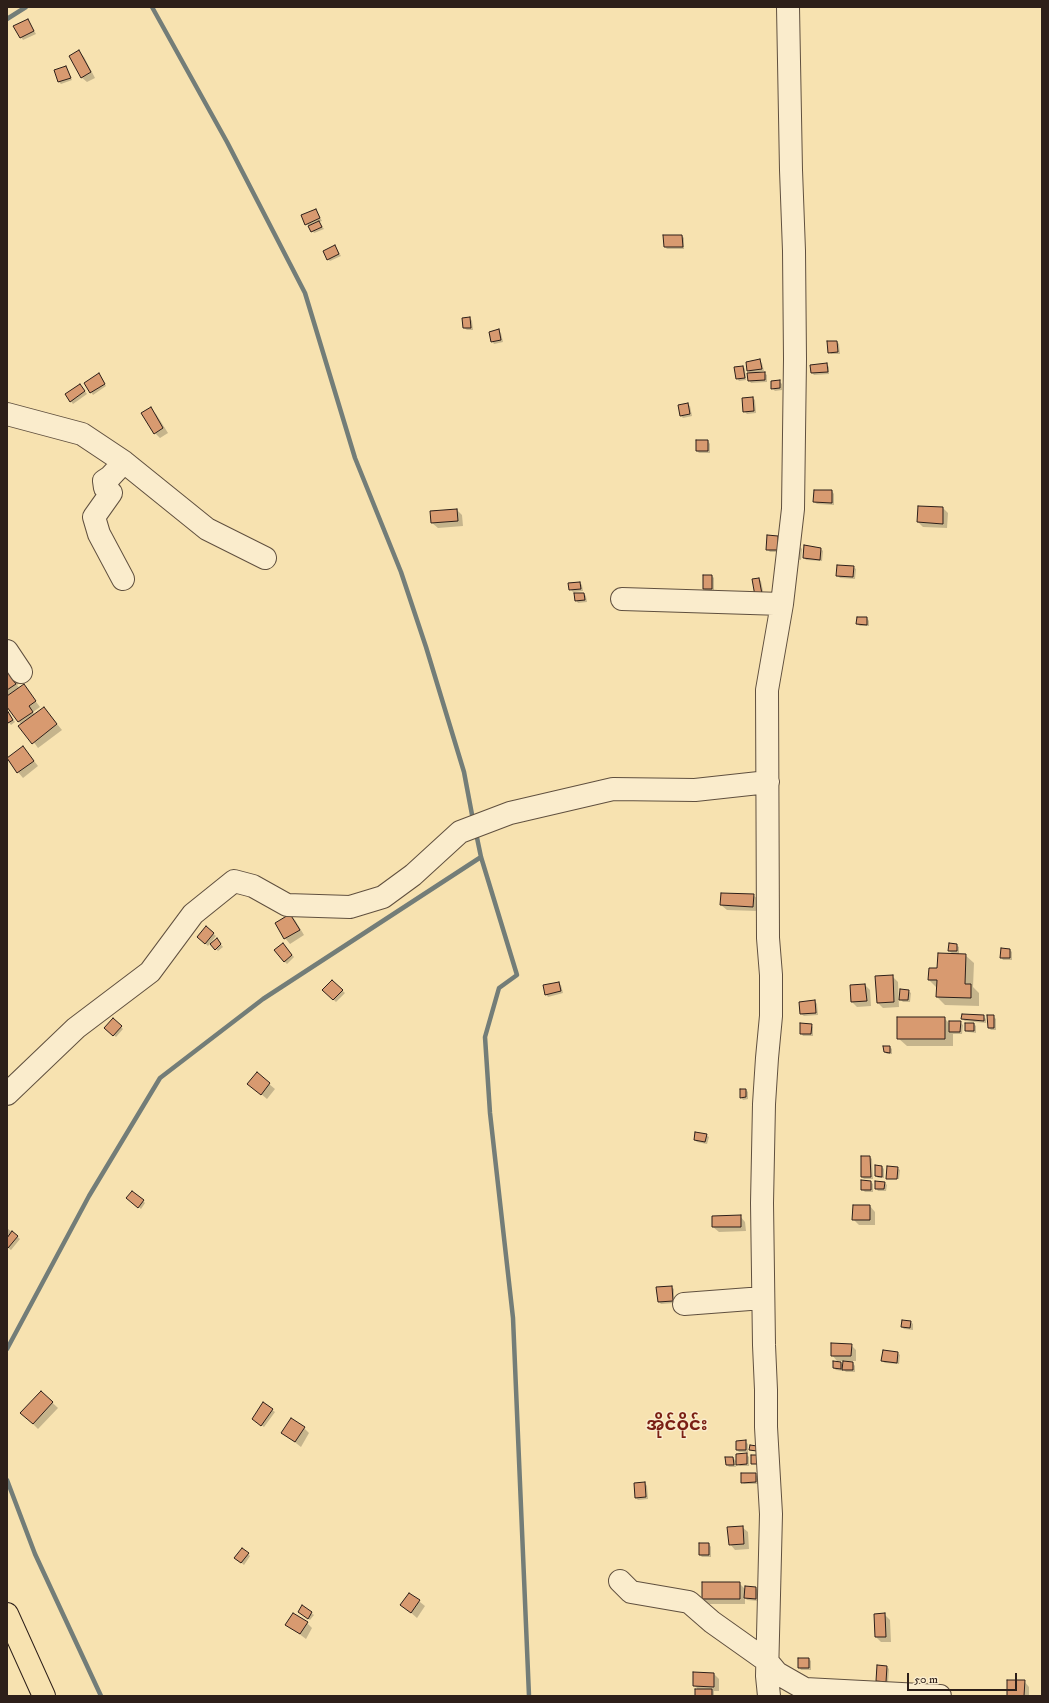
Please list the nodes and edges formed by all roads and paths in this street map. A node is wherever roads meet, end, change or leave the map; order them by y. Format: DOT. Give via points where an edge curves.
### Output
graph roads {
  1 [pos="788,7"];
  2 [pos="7,414"];
  3 [pos="124,462"];
  4 [pos="265,558"];
  5 [pos="123,579"];
  6 [pos="622,599"];
  7 [pos="782,604"];
  8 [pos="7,651"];
  9 [pos="21,672"];
  10 [pos="768,782"];
  11 [pos="7,1094"];
  12 [pos="763,1298"];
  13 [pos="684,1304"];
  14 [pos="620,1580"];
  15 [pos="7,1614"];
  16 [pos="767,1662"];
  17 [pos="44,1696"];
  18 [pos="769,1696"];
  19 [pos="940,1696"];
  1 -- 7 [label="street" via="795,359 793,509"];
  2 -- 3 [label="street" via="82,434"];
  3 -- 4 [label="street" via="207,529"];
  3 -- 5 [label="street" via="104,481 105,488 111,493 94,517 99,534"];
  6 -- 7 [label="street"];
  7 -- 10 [label="street" via="768,690"];
  8 -- 9 [label="street"];
  10 -- 11 [label="street" via="695,790 613,789 510,813 460,832 413,875 384,897 350,907 287,906 253,886 234,881 193,914 150,972 76,1028"];
  10 -- 12 [label="street" via="771,1016 764,1104"];
  12 -- 13 [label="street"];
  12 -- 16 [label="street" via="771,1514"];
  14 -- 16 [label="street" via="631,1592 689,1602"];
  15 -- 17 [label="main road"];
  16 -- 18 [label="street"];
  16 -- 19 [label="street" via="777,1673 805,1689"];
}
